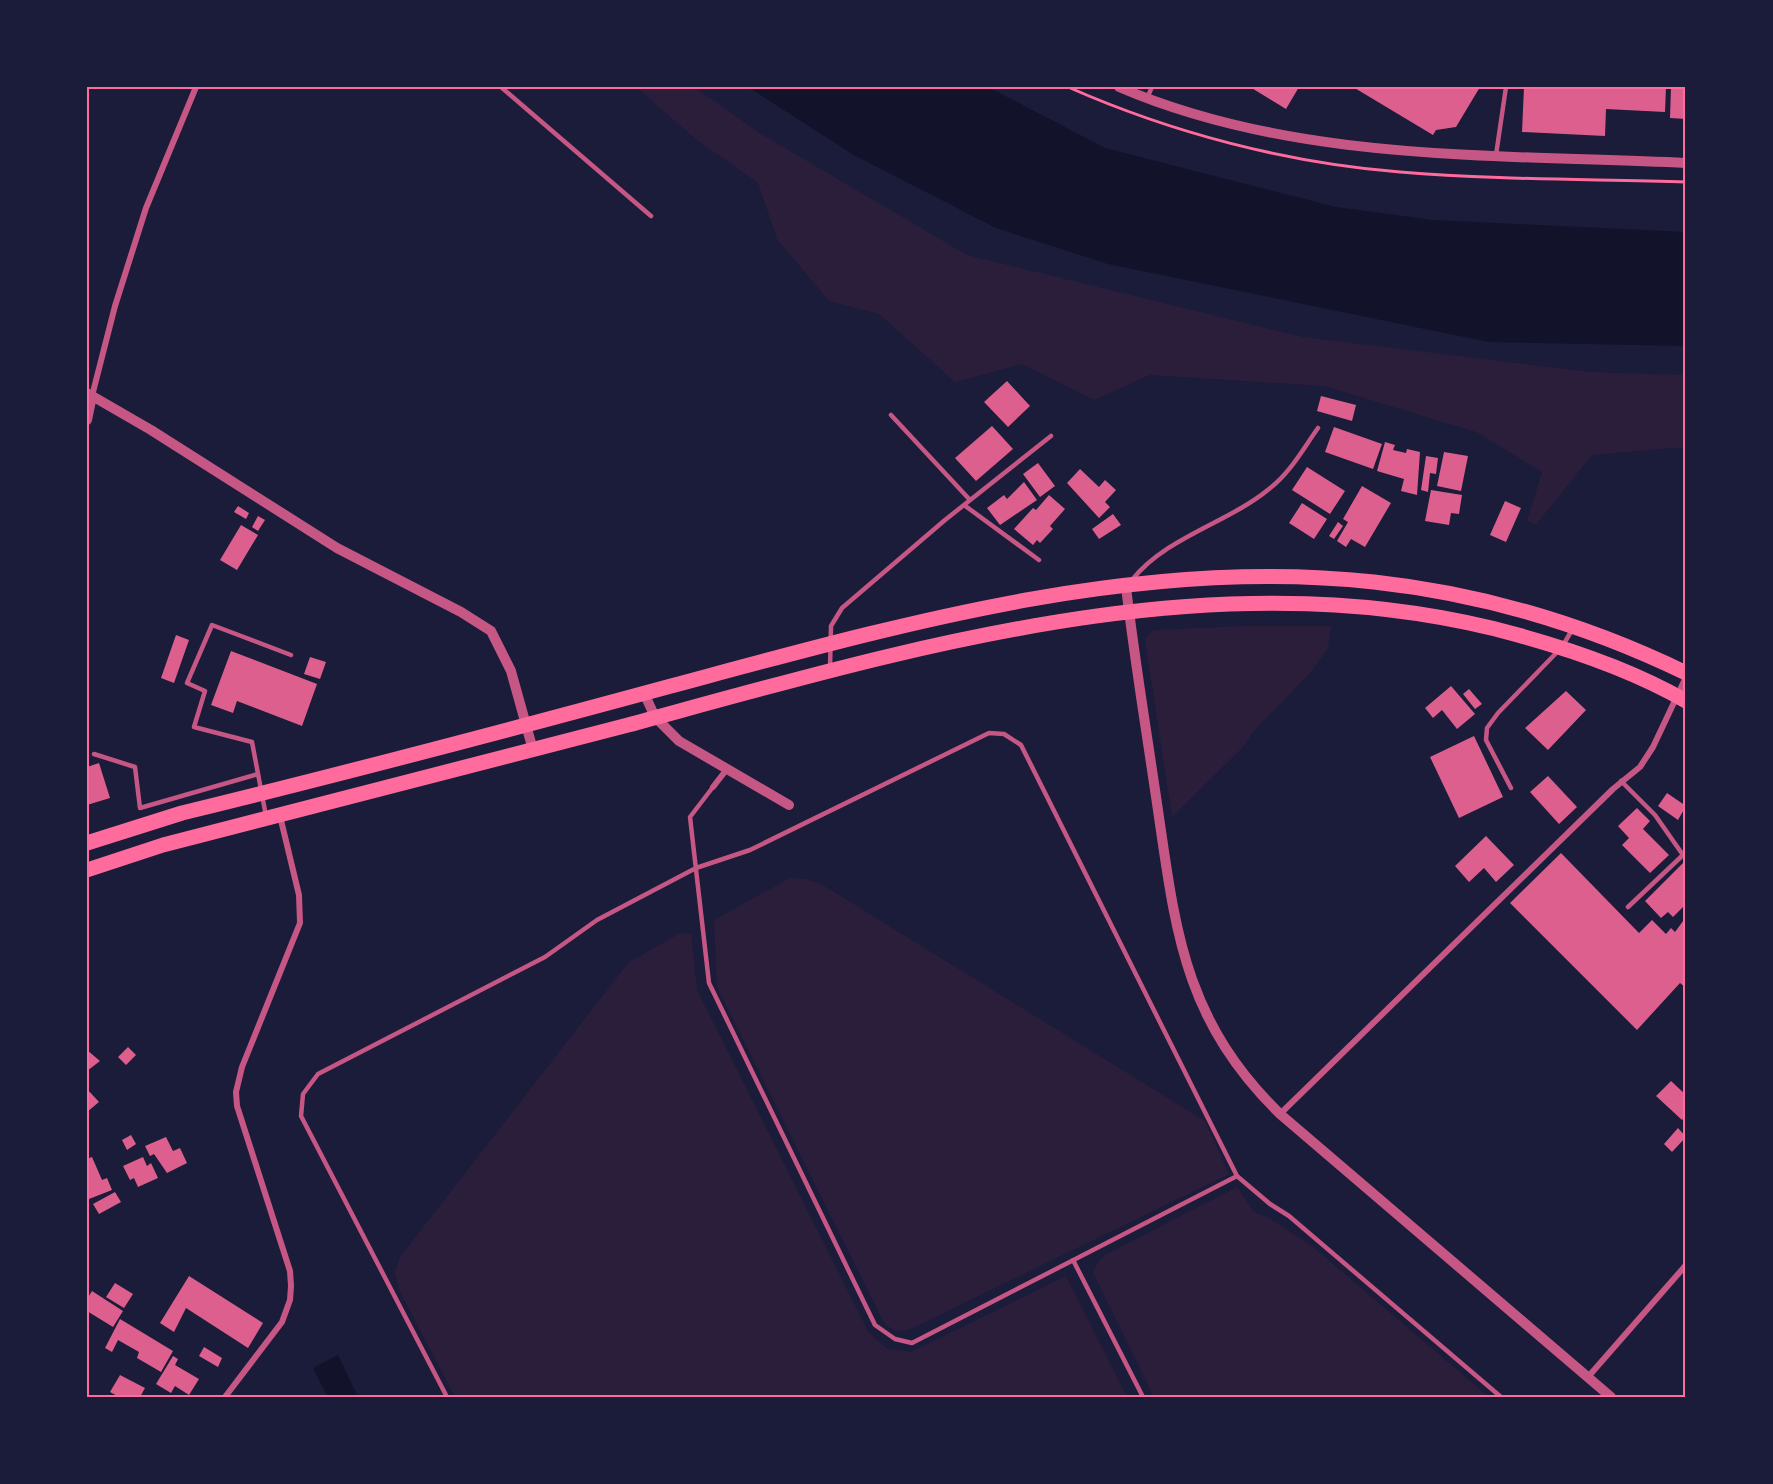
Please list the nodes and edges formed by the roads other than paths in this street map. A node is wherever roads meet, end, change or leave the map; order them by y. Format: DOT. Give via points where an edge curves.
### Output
graph roads {
  1 [pos="196,87"];
  2 [pos="501,87"];
  3 [pos="1119,87"];
  4 [pos="1152,87"];
  5 [pos="1506,87"];
  6 [pos="1147,99"];
  7 [pos="1496,155"];
  8 [pos="1686,163"];
  9 [pos="651,216"];
  10 [pos="90,394"];
  11 [pos="891,415"];
  12 [pos="87,420"];
  13 [pos="1318,428"];
  14 [pos="1051,436"];
  15 [pos="970,500"];
  16 [pos="964,505"];
  17 [pos="1039,560"];
  18 [pos="1126,586"];
  19 [pos="1129,611"];
  20 [pos="1575,626"];
  21 [pos="829,645"];
  22 [pos="1562,647"];
  23 [pos="291,655"];
  24 [pos="831,670"];
  25 [pos="1686,675"];
  26 [pos="644,693"];
  27 [pos="1681,698"];
  28 [pos="655,717"];
  29 [pos="526,725"];
  30 [pos="532,750"];
  31 [pos="94,754"];
  32 [pos="726,769"];
  33 [pos="258,774"];
  34 [pos="1621,781"];
  35 [pos="713,787"];
  36 [pos="1511,788"];
  37 [pos="261,794"];
  38 [pos="789,805"];
  39 [pos="273,817"];
  40 [pos="87,843"];
  41 [pos="1685,854"];
  42 [pos="696,868"];
  43 [pos="87,870"];
  44 [pos="1628,907"];
  45 [pos="1280,1114"];
  46 [pos="1237,1176"];
  47 [pos="1073,1260"];
  48 [pos="1686,1265"];
  49 [pos="1588,1377"];
  50 [pos="225,1397"];
  51 [pos="447,1397"];
  52 [pos="1143,1397"];
  53 [pos="1501,1397"];
  54 [pos="1611,1397"];
  1 -- 10 [label="street" via="146,208"];
  2 -- 9 [label="lane"];
  3 -- 6 [label="street"];
  4 -- 6 [label="lane"];
  5 -- 7 [label="lane"];
  6 -- 7 [label="street" via="1264,131 1324,141 1416,152"];
  7 -- 8 [label="street"];
  10 -- 12 [label="street"];
  10 -- 29 [label="street" via="337,548 491,631 511,671"];
  11 -- 15 [label="lane"];
  13 -- 18 [label="lane" via="1287,473 1268,490 1158,556"];
  14 -- 15 [label="lane"];
  15 -- 16 [label="lane"];
  16 -- 17 [label="lane"];
  16 -- 21 [label="lane" via="842,608 831,626"];
  18 -- 19 [label="street"];
  18 -- 20 [label="main road" via="1251,578 1371,582 1459,595"];
  18 -- 21 [label="main road" via="975,611"];
  19 -- 22 [label="main road" via="1233,604 1332,604 1441,616"];
  19 -- 24 [label="main road" via="993,633"];
  19 -- 45 [label="street" via="1172,905 1185,962 1225,1050"];
  20 -- 22 [label="lane"];
  20 -- 25 [label="main road"];
  21 -- 24 [label="lane"];
  21 -- 26 [label="main road"];
  22 -- 27 [label="main road"];
  22 -- 36 [label="lane" via="1487,728 1486,740"];
  23 -- 33 [label="lane" via="212,625 187,683 205,692 194,727 252,742"];
  24 -- 28 [label="main road"];
  25 -- 27 [label="street"];
  26 -- 28 [label="street"];
  26 -- 29 [label="main road"];
  27 -- 34 [label="street" via="1640,766"];
  28 -- 30 [label="main road"];
  28 -- 32 [label="street" via="679,741"];
  29 -- 30 [label="street"];
  29 -- 37 [label="main road"];
  30 -- 39 [label="main road"];
  31 -- 33 [label="lane" via="135,767 140,808"];
  32 -- 35 [label="street"];
  32 -- 38 [label="street"];
  33 -- 37 [label="lane"];
  34 -- 41 [label="lane" via="1655,815"];
  34 -- 45 [label="street"];
  35 -- 42 [label="lane" via="690,817"];
  37 -- 39 [label="lane"];
  37 -- 40 [label="main road" via="136,826"];
  39 -- 43 [label="main road"];
  39 -- 50 [label="street" via="299,894 300,922 242,1067 236,1092 241,1121 290,1271 290,1300 282,1322"];
  41 -- 44 [label="lane"];
  42 -- 46 [label="lane" via="750,850 989,733 1005,734 1021,745"];
  42 -- 47 [label="lane" via="709,983 875,1325 895,1339 912,1343"];
  42 -- 51 [label="lane" via="597,920 545,957 318,1074 303,1094 301,1116"];
  45 -- 49 [label="street"];
  46 -- 47 [label="lane"];
  46 -- 53 [label="lane"];
  47 -- 52 [label="lane"];
  48 -- 49 [label="street"];
  49 -- 54 [label="street"];
}
